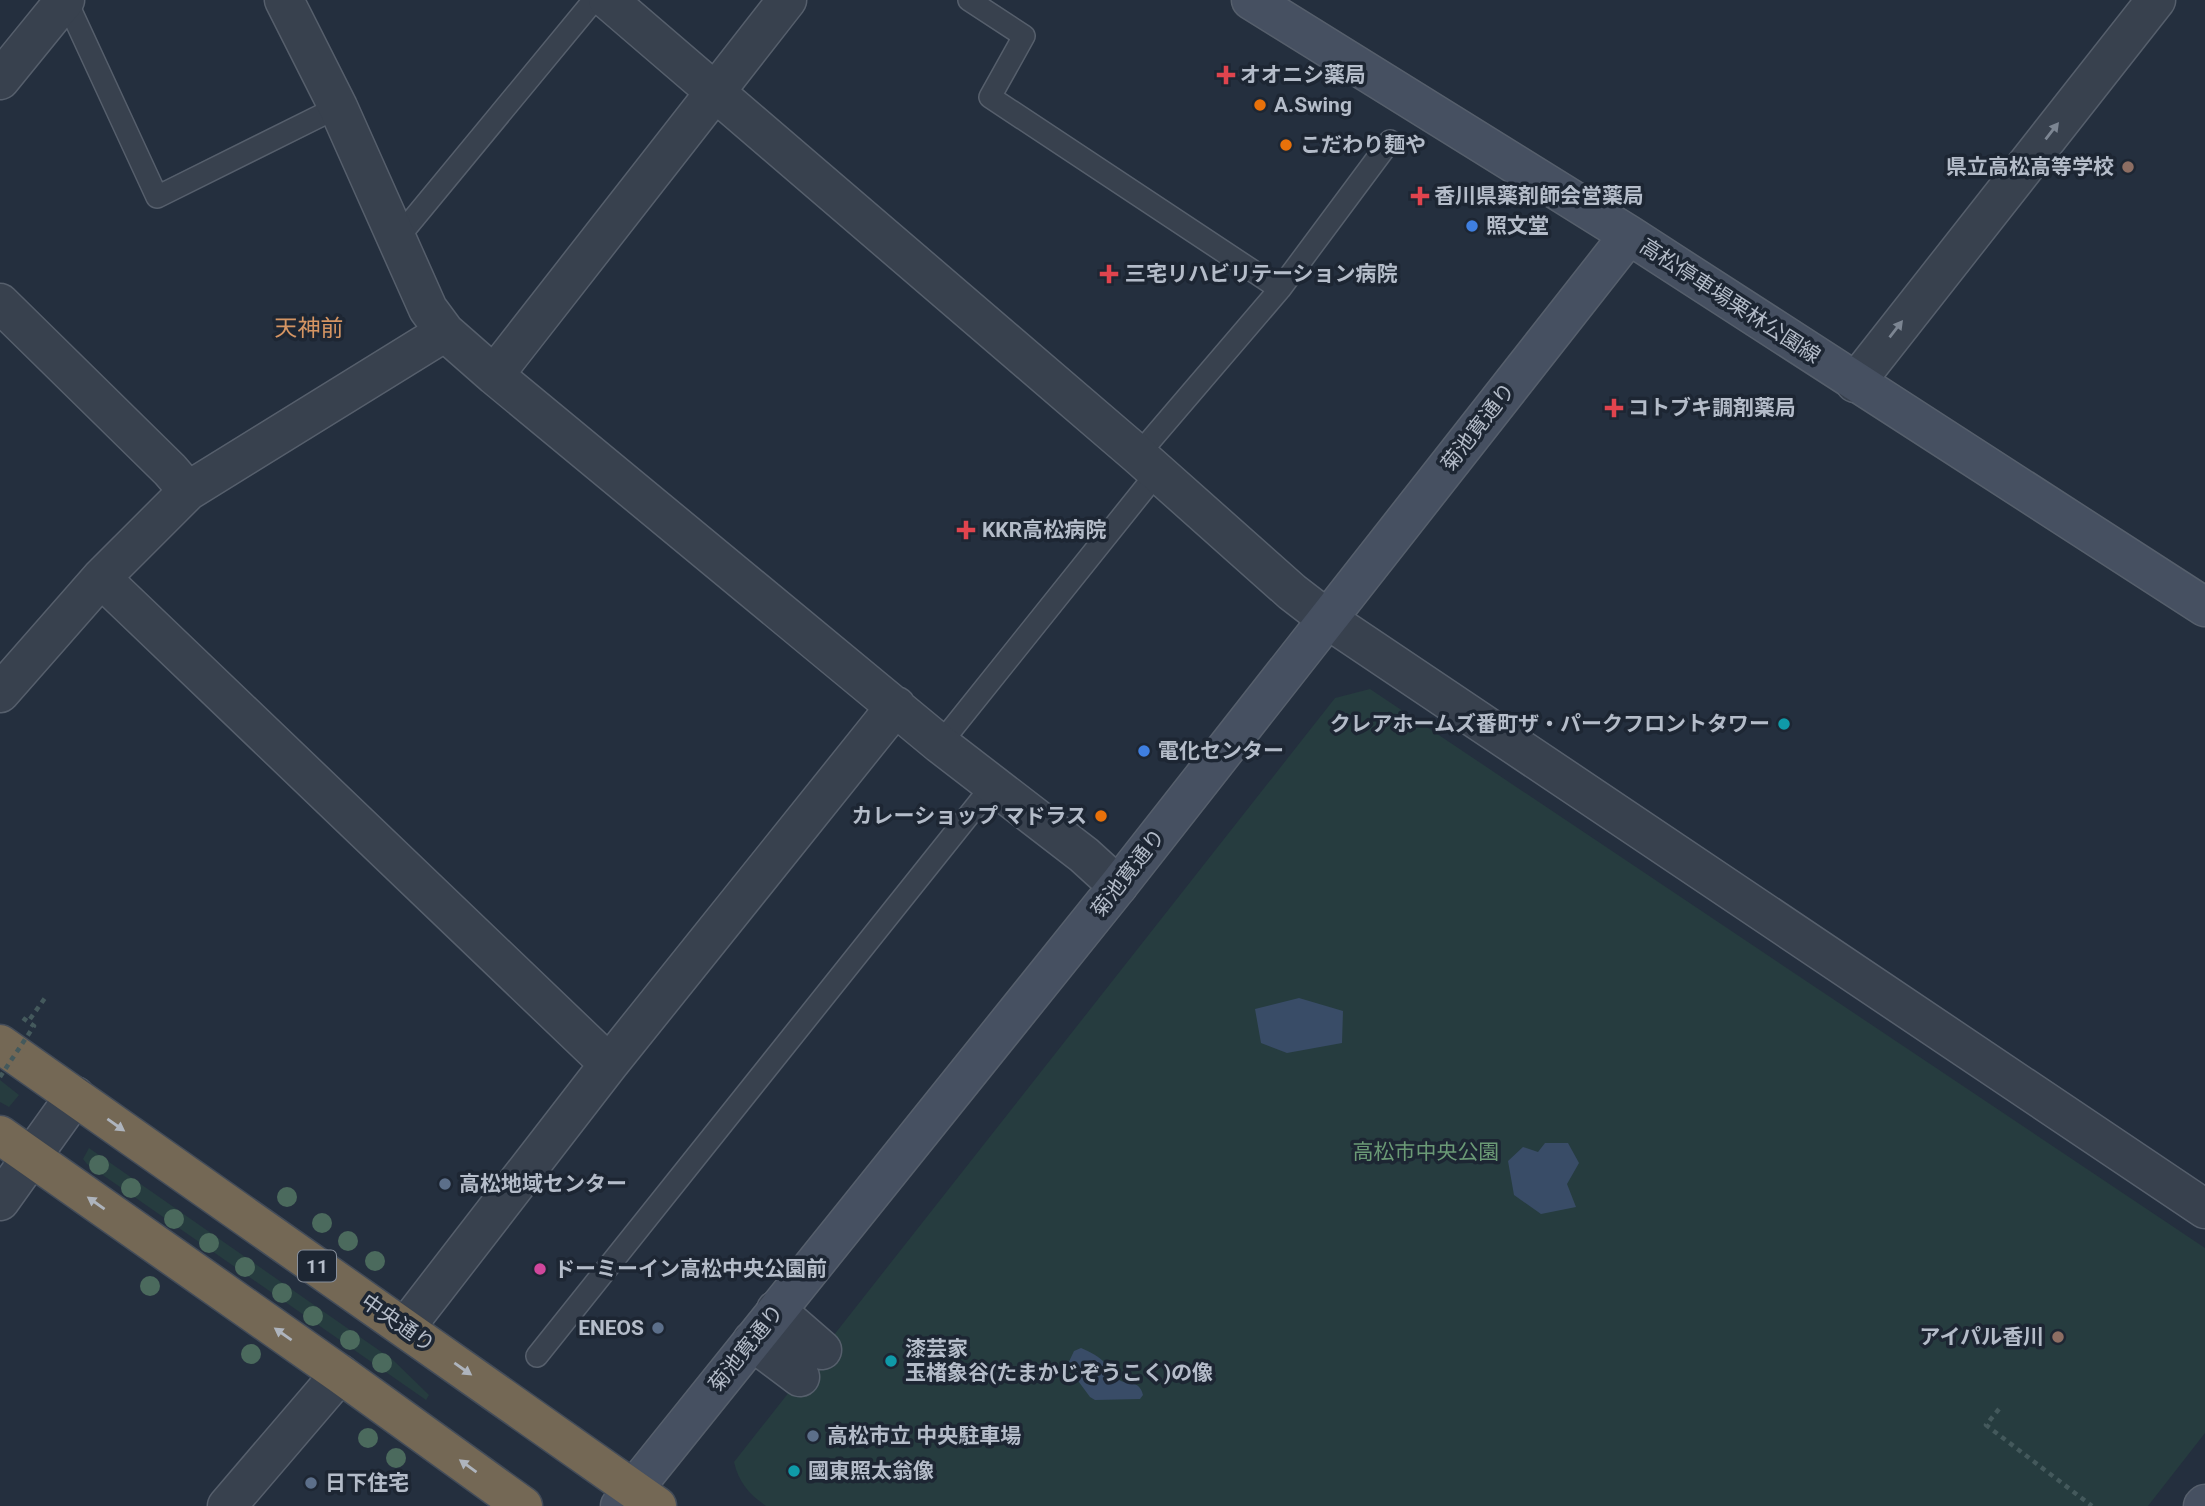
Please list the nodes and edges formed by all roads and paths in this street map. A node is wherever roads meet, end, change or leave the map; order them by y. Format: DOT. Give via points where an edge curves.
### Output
graph roads {
  1 [pos="65,0"];
  2 [pos="284,0"];
  3 [pos="594,0"];
  4 [pos="608,0"];
  5 [pos="787,0"];
  6 [pos="968,0"];
  7 [pos="1251,0"];
  8 [pos="2156,0"];
  9 [pos="0,80"];
  10 [pos="716,91"];
  11 [pos="338,107"];
  12 [pos="1390,141"];
  13 [pos="1629,235"];
  14 [pos="396,240"];
  15 [pos="1280,289"];
  16 [pos="0,303"];
  17 [pos="445,332"];
  18 [pos="494,375"];
  19 [pos="1855,383"];
  20 [pos="1147,464"];
  21 [pos="188,491"];
  22 [pos="101,578"];
  23 [pos="2205,607"];
  24 [pos="1328,619"];
  25 [pos="0,693"];
  26 [pos="895,706"];
  27 [pos="940,744"];
  28 [pos="993,785"];
  29 [pos="1118,886"];
  30 [pos="10,1030"];
  31 [pos="609,1063"];
  32 [pos="0,1077"];
  33 [pos="75,1096"];
  34 [pos="0,1135"];
  35 [pos="31,1157"];
  36 [pos="0,1200"];
  37 [pos="2205,1209"];
  38 [pos="776,1310"];
  39 [pos="405,1328"];
  40 [pos="752,1341"];
  41 [pos="537,1356"];
  42 [pos="340,1374"];
  43 [pos="1999,1409"];
  44 [pos="637,1500"];
  45 [pos="227,1506"];
  46 [pos="523,1506"];
  47 [pos="2092,1506"];
  1 -- 9 [label="street"];
  1 -- 11 [label="lane" via="157,197"];
  2 -- 11 [label="street"];
  3 -- 14 [label="lane"];
  4 -- 10 [label="street"];
  5 -- 10 [label="street"];
  6 -- 15 [label="lane" via="1024,36 990,97"];
  7 -- 13 [label="street, 高松停車場栗林公園線"];
  19 -- 8 [label="street, one-way"];
  10 -- 18 [label="street"];
  10 -- 20 [label="street"];
  11 -- 14 [label="street"];
  12 -- 15 [label="lane"];
  13 -- 19 [label="street, 高松停車場栗林公園線"];
  13 -- 24 [label="street, 菊池寛通り"];
  14 -- 17 [label="street" via="428,309"];
  15 -- 20 [label="lane"];
  16 -- 21 [label="street"];
  17 -- 18 [label="street"];
  17 -- 21 [label="street"];
  18 -- 26 [label="street"];
  19 -- 23 [label="street, 高松停車場栗林公園線"];
  20 -- 24 [label="street"];
  20 -- 27 [label="lane"];
  21 -- 22 [label="street"];
  22 -- 25 [label="street"];
  22 -- 31 [label="street"];
  24 -- 29 [label="street, 菊池寛通り"];
  24 -- 37 [label="street" via="1833,979"];
  26 -- 27 [label="street"];
  26 -- 31 [label="street"];
  27 -- 28 [label="street"];
  28 -- 29 [label="street"];
  28 -- 41 [label="lane"];
  29 -- 38 [label="street, 菊池寛通り"];
  30 -- 32 [label="path, bridge" via="34,1026"];
  30 -- 33 [label="highway, 中央通り / 11"];
  31 -- 39 [label="street"];
  33 -- 35 [label="street"];
  33 -- 39 [label="highway, 中央通り / 11, one-way"];
  34 -- 35 [label="highway"];
  35 -- 36 [label="street"];
  42 -- 35 [label="highway, one-way"];
  38 -- 40 [label="street, 菊池寛通り"];
  38 -- 40 [label="street" via="811,1363"];
  39 -- 44 [label="highway, 中央通り / 11, one-way"];
  40 -- 44 [label="street, 菊池寛通り"];
  42 -- 45 [label="street"];
  46 -- 42 [label="highway, one-way"];
  43 -- 47 [label="path" via="1986,1425"];
}
